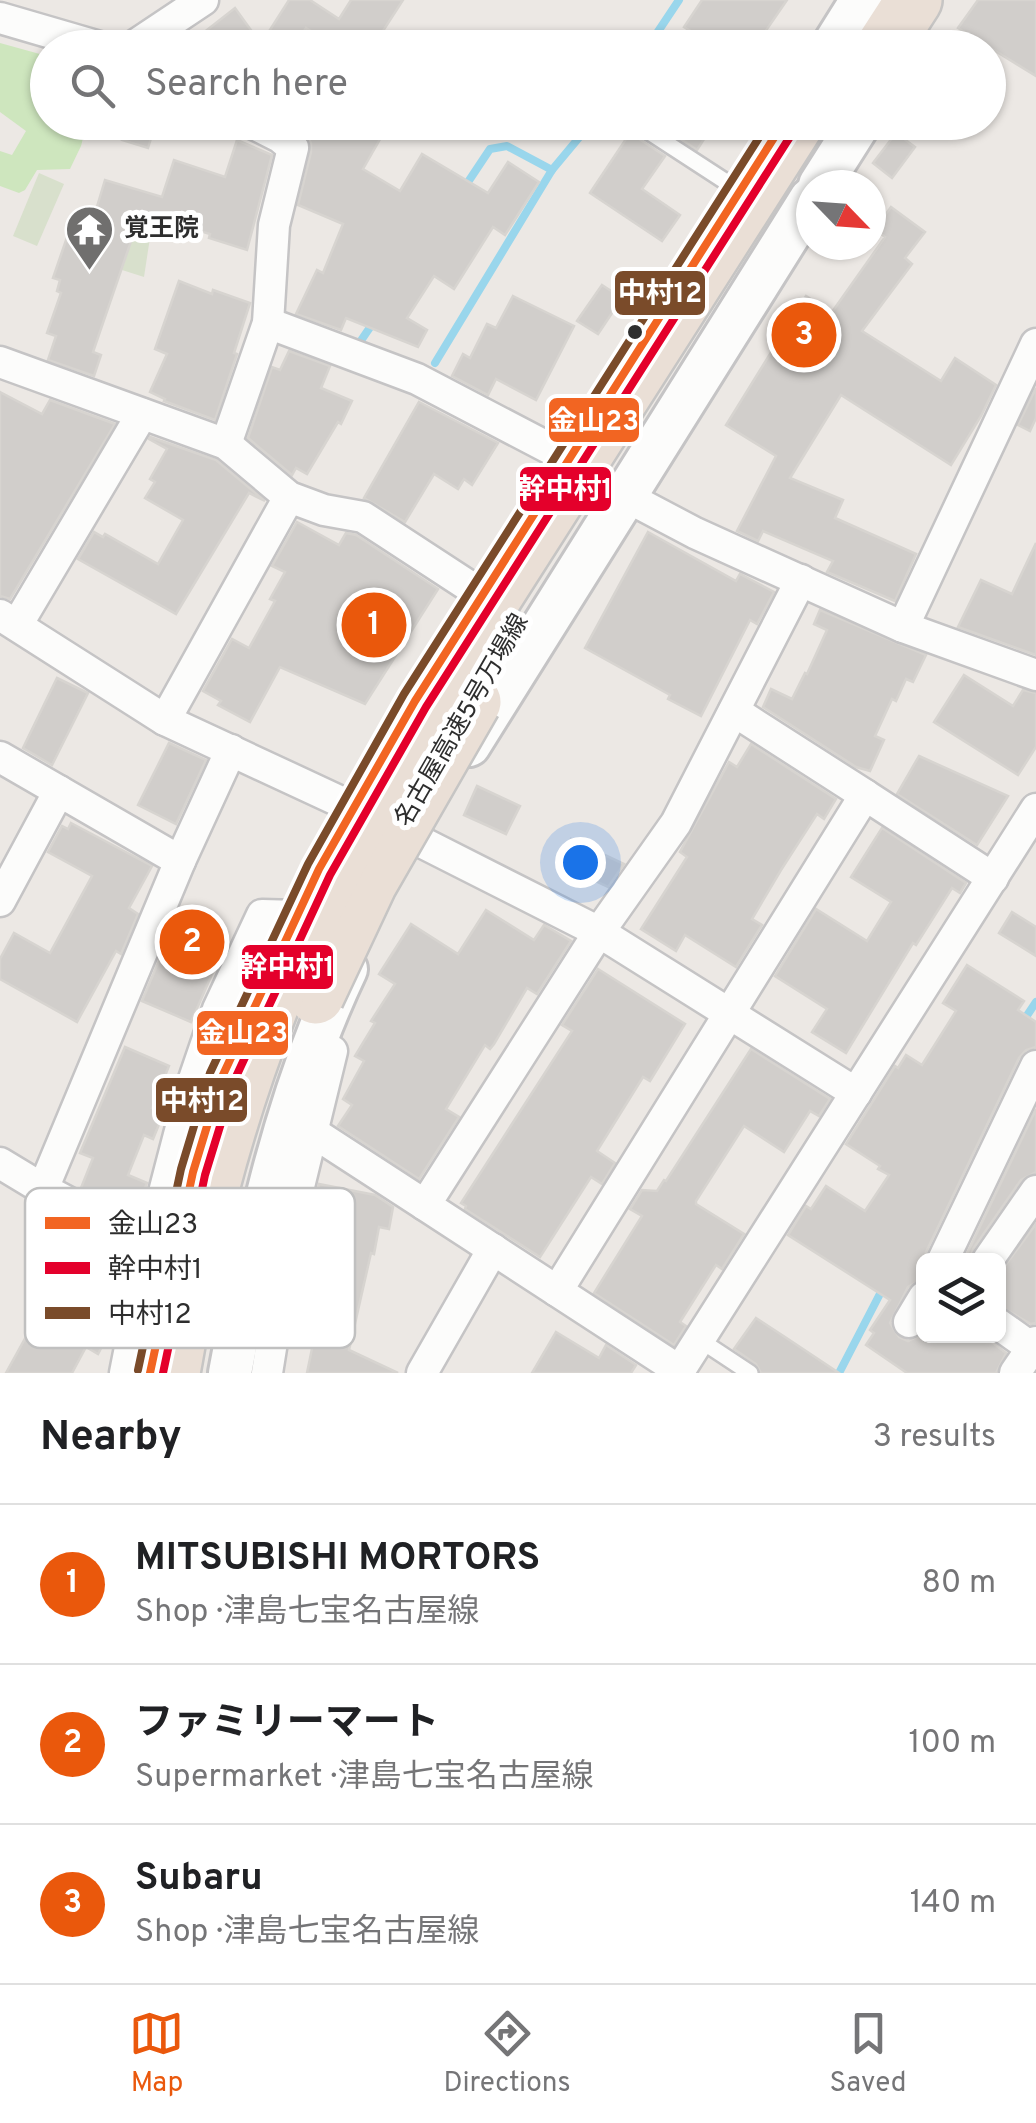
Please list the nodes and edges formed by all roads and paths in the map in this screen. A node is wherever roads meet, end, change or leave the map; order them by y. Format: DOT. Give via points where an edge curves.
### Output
graph roads {
  1 [pos="203,0"];
  2 [pos="914,0"];
  3 [pos="937,0"];
  4 [pos="864,16"];
  5 [pos="0,18"];
  6 [pos="41,30"];
  7 [pos="158,30"];
  8 [pos="918,30"];
  9 [pos="283,140"];
  10 [pos="661,140"];
  11 [pos="773,140"];
  12 [pos="785,140"];
  13 [pos="824,140"];
  14 [pos="849,140"];
  15 [pos="830,170"];
  16 [pos="740,192"];
  17 [pos="796,223"];
  18 [pos="268,323"];
  19 [pos="1036,344"];
  20 [pos="0,362"];
  21 [pos="142,414"];
  22 [pos="226,444"];
  23 [pos="570,459"];
  24 [pos="623,494"];
  25 [pos="290,497"];
  26 [pos="801,580"];
  27 [pos="484,596"];
  28 [pos="9,620"];
  29 [pos="903,627"];
  30 [pos="1036,675"];
  31 [pos="734,711"];
  32 [pos="165,720"];
  33 [pos="231,750"];
  34 [pos="0,757"];
  35 [pos="59,791"];
  36 [pos="865,795"];
  37 [pos="354,808"];
  38 [pos="1036,810"];
  39 [pos="413,837"];
  40 [pos="180,861"];
  41 [pos="992,878"];
  42 [pos="0,902"];
  43 [pos="298,916"];
  44 [pos="368,923"];
  45 [pos="599,932"];
  46 [pos="731,1014"];
  47 [pos="1036,1066"];
  48 [pos="856,1093"];
  49 [pos="312,1131"];
  50 [pos="2,1168"];
  51 [pos="43,1188"];
  52 [pos="165,1188"];
  53 [pos="190,1188"];
  54 [pos="213,1188"];
  55 [pos="252,1188"];
  56 [pos="268,1188"];
  57 [pos="299,1188"];
  58 [pos="1036,1191"];
  59 [pos="425,1205"];
  60 [pos="493,1250"];
  61 [pos="946,1253"];
  62 [pos="993,1253"];
  63 [pos="557,1291"];
  64 [pos="1006,1332"];
  65 [pos="700,1340"];
  66 [pos="130,1348"];
  67 [pos="155,1348"];
  68 [pos="177,1348"];
  69 [pos="215,1348"];
  70 [pos="235,1348"];
  71 [pos="270,1348"];
  72 [pos="1028,1354"];
  73 [pos="679,1372"];
  74 [pos="125,1373"];
  75 [pos="150,1373"];
  76 [pos="172,1373"];
  77 [pos="210,1373"];
  78 [pos="230,1373"];
  79 [pos="266,1373"];
  80 [pos="422,1373"];
  81 [pos="750,1373"];
  1 -- 7 [label="street"];
  2 -- 4 [label="highway"];
  3 -- 8 [label="main road"];
  5 -- 6 [label="street"];
  9 -- 18 [label="street" via="292,148 274,225"];
  10 -- 16 [label="lane"];
  11 -- 16 [label="main road"];
  12 -- 54 [label="highway, 名古屋高速5号万場線, bridge" via="482,615 333,866 275,996"];
  13 -- 55 [label="highway, 名古屋高速5号万場線, bridge" via="522,619 369,883 310,1009"];
  14 -- 15 [label="main road"];
  16 -- 23 [label="main road"];
  17 -- 24 [label="main road"];
  18 -- 22 [label="street"];
  18 -- 23 [label="street" via="417,379"];
  19 -- 29 [label="street"];
  20 -- 21 [label="street"];
  21 -- 22 [label="street"];
  21 -- 28 [label="street"];
  22 -- 25 [label="street"];
  23 -- 27 [label="main road"];
  24 -- 26 [label="street"];
  24 -- 39 [label="main road"];
  25 -- 27 [label="street" via="363,517"];
  25 -- 32 [label="street"];
  26 -- 29 [label="street"];
  26 -- 31 [label="street"];
  27 -- 37 [label="main road"];
  28 -- 32 [label="street"];
  29 -- 30 [label="street"];
  31 -- 36 [label="street"];
  31 -- 45 [label="street" via="676,823"];
  32 -- 33 [label="street"];
  33 -- 37 [label="street"];
  33 -- 40 [label="street"];
  34 -- 35 [label="street"];
  35 -- 40 [label="street"];
  35 -- 42 [label="street"];
  36 -- 41 [label="street"];
  36 -- 46 [label="street"];
  37 -- 39 [label="street"];
  37 -- 43 [label="main road"];
  38 -- 41 [label="street"];
  39 -- 44 [label="main road"];
  39 -- 45 [label="street"];
  40 -- 51 [label="street"];
  41 -- 48 [label="street"];
  43 -- 52 [label="street" via="262,916 218,1010"];
  43 -- 53 [label="main road" via="222,1077"];
  44 -- 49 [label="street"];
  44 -- 56 [label="main road" via="327,1009"];
  45 -- 46 [label="street"];
  45 -- 59 [label="street"];
  46 -- 48 [label="street"];
  46 -- 63 [label="street"];
  47 -- 61 [label="street"];
  48 -- 65 [label="street"];
  49 -- 57 [label="street"];
  49 -- 59 [label="street"];
  50 -- 51 [label="street"];
  58 -- 62 [label="street"];
  59 -- 60 [label="street"];
  60 -- 63 [label="street"];
  60 -- 80 [label="street"];
  63 -- 73 [label="street"];
  64 -- 72 [label="street"];
  65 -- 73 [label="street"];
  65 -- 81 [label="lane"];
  66 -- 74 [label="street"];
  67 -- 75 [label="main road"];
  68 -- 76 [label="highway, 名古屋高速5号万場線, bridge"];
  69 -- 77 [label="highway, 名古屋高速5号万場線, bridge"];
  70 -- 78 [label="main road"];
  71 -- 79 [label="street"];
}
